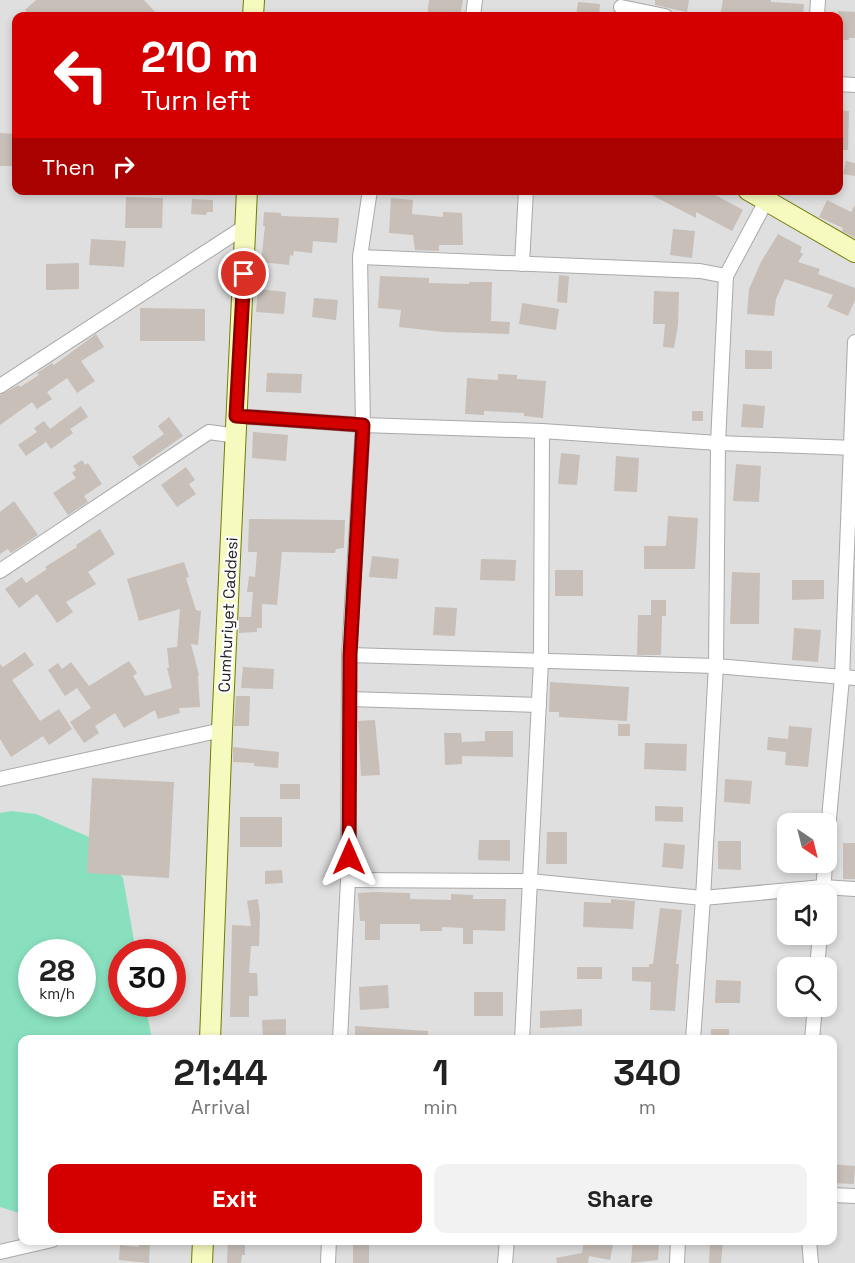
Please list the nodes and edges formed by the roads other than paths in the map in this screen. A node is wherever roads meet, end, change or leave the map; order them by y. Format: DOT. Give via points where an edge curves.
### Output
graph roads {
  1 [pos="621,8"];
  2 [pos="643,12"];
  3 [pos="247,195"];
  4 [pos="369,195"];
  5 [pos="526,195"];
  6 [pos="770,196"];
  7 [pos="246,226"];
  8 [pos="855,252"];
  9 [pos="360,257"];
  10 [pos="522,264"];
  11 [pos="726,276"];
  12 [pos="855,342"];
  13 [pos="0,386"];
  14 [pos="363,425"];
  15 [pos="237,426"];
  16 [pos="542,431"];
  17 [pos="718,443"];
  18 [pos="854,448"];
  19 [pos="0,571"];
  20 [pos="350,655"];
  21 [pos="541,661"];
  22 [pos="716,666"];
  23 [pos="849,678"];
  24 [pos="349,699"];
  25 [pos="539,705"];
  26 [pos="222,730"];
  27 [pos="0,779"];
  28 [pos="831,813"];
  29 [pos="348,880"];
  30 [pos="529,881"];
  31 [pos="855,889"];
  32 [pos="837,890"];
  33 [pos="777,894"];
  34 [pos="703,898"];
  35 [pos="814,1017"];
  36 [pos="210,1035"];
  37 [pos="339,1035"];
  38 [pos="522,1035"];
  39 [pos="693,1035"];
  40 [pos="812,1035"];
  41 [pos="837,1195"];
  42 [pos="855,1196"];
  43 [pos="30,1245"];
  44 [pos="203,1245"];
  45 [pos="329,1245"];
  46 [pos="507,1245"];
  47 [pos="678,1245"];
  48 [pos="809,1245"];
  49 [pos="0,1252"];
  50 [pos="202,1263"];
  51 [pos="328,1263"];
  52 [pos="505,1263"];
  53 [pos="677,1263"];
  54 [pos="811,1263"];
  1 -- 2 [label="street"];
  3 -- 7 [label="main road, Cumhuriyet Caddesi"];
  4 -- 9 [label="street"];
  5 -- 10 [label="street"];
  6 -- 8 [label="main road"];
  6 -- 11 [label="street"];
  7 -- 13 [label="street"];
  7 -- 15 [label="main road, Cumhuriyet Caddesi"];
  9 -- 10 [label="street"];
  9 -- 14 [label="street"];
  10 -- 11 [label="street" via="700,271"];
  11 -- 17 [label="street"];
  12 -- 18 [label="street"];
  14 -- 15 [label="street"];
  14 -- 16 [label="street"];
  14 -- 20 [label="street"];
  15 -- 19 [label="street" via="208,432"];
  15 -- 26 [label="main road, Cumhuriyet Caddesi"];
  16 -- 17 [label="street"];
  16 -- 21 [label="street"];
  17 -- 18 [label="street"];
  17 -- 22 [label="street"];
  18 -- 23 [label="street"];
  20 -- 21 [label="street"];
  20 -- 24 [label="street"];
  21 -- 22 [label="street"];
  21 -- 25 [label="street"];
  22 -- 23 [label="street"];
  22 -- 34 [label="street"];
  23 -- 28 [label="street"];
  24 -- 25 [label="street"];
  24 -- 29 [label="street"];
  25 -- 30 [label="street"];
  26 -- 27 [label="street"];
  26 -- 36 [label="main road, Cumhuriyet Caddesi"];
  29 -- 30 [label="street"];
  29 -- 37 [label="street"];
  30 -- 34 [label="street"];
  30 -- 38 [label="street"];
  31 -- 32 [label="street"];
  33 -- 34 [label="street"];
  34 -- 39 [label="street"];
  35 -- 40 [label="street"];
  41 -- 42 [label="street"];
  43 -- 49 [label="street"];
  44 -- 50 [label="main road"];
  45 -- 51 [label="street"];
  46 -- 52 [label="street"];
  47 -- 53 [label="street"];
  48 -- 54 [label="street"];
}
